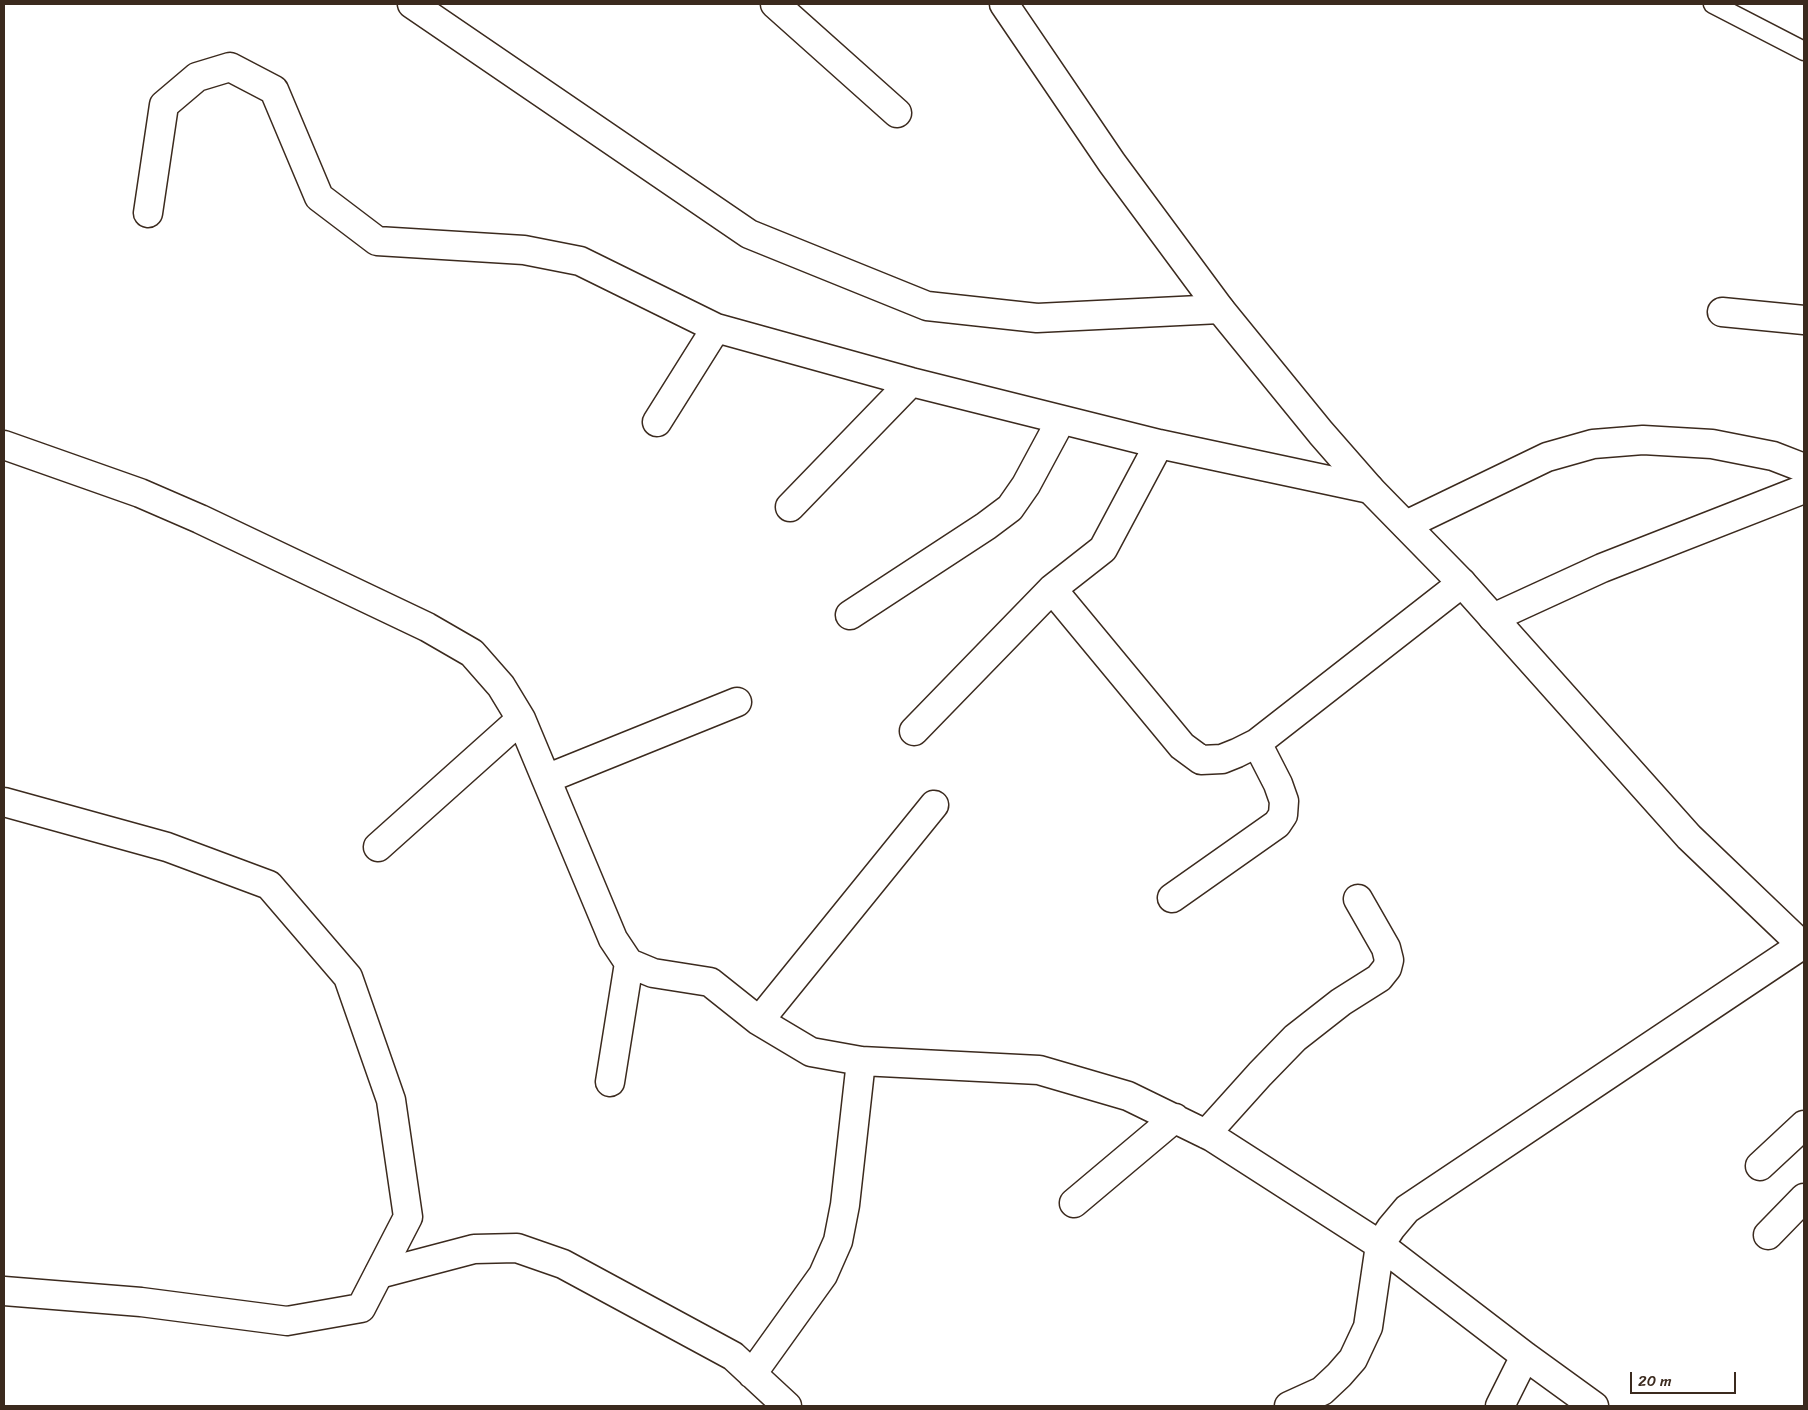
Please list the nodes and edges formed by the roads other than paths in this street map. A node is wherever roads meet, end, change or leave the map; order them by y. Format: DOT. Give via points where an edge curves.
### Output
graph roads {
  1 [pos="412,4"];
  2 [pos="775,4"];
  3 [pos="1004,4"];
  4 [pos="1713,4"];
  5 [pos="1804,51"];
  6 [pos="897,113"];
  7 [pos="148,213"];
  8 [pos="1220,309"];
  9 [pos="1722,312"];
  10 [pos="1804,320"];
  11 [pos="716,328"];
  12 [pos="911,382"];
  13 [pos="1061,420"];
  14 [pos="657,422"];
  15 [pos="1158,444"];
  16 [pos="4,445"];
  17 [pos="1804,468"];
  18 [pos="1370,489"];
  19 [pos="1804,489"];
  20 [pos="790,507"];
  21 [pos="1406,525"];
  22 [pos="1462,582"];
  23 [pos="1052,589"];
  24 [pos="850,615"];
  25 [pos="1493,618"];
  26 [pos="736,702"];
  27 [pos="521,719"];
  28 [pos="914,731"];
  29 [pos="1257,743"];
  30 [pos="546,779"];
  31 [pos="4,802"];
  32 [pos="934,805"];
  33 [pos="378,847"];
  34 [pos="1172,898"];
  35 [pos="1358,899"];
  36 [pos="1803,946"];
  37 [pos="629,963"];
  38 [pos="759,1021"];
  39 [pos="860,1061"];
  40 [pos="610,1082"];
  41 [pos="1175,1118"];
  42 [pos="1804,1125"];
  43 [pos="1206,1134"];
  44 [pos="1760,1166"];
  45 [pos="1804,1198"];
  46 [pos="1074,1203"];
  47 [pos="1768,1235"];
  48 [pos="1380,1245"];
  49 [pos="379,1274"];
  50 [pos="4,1290"];
  51 [pos="1525,1356"];
  52 [pos="752,1374"];
  53 [pos="1320,1399"];
  54 [pos="787,1406"];
  55 [pos="1289,1406"];
  56 [pos="1500,1406"];
  57 [pos="1594,1406"];
  1 -- 8 [label="street" via="749,234 927,306 1036,318"];
  2 -- 6 [label="street"];
  3 -- 8 [label="street" via="1112,163"];
  4 -- 5 [label="lane"];
  7 -- 11 [label="street" via="164,105 197,77 230,67 274,90 319,197 377,241 524,250 580,261"];
  8 -- 18 [label="street"];
  9 -- 10 [label="street"];
  11 -- 12 [label="street"];
  11 -- 14 [label="street"];
  12 -- 13 [label="street"];
  12 -- 20 [label="street"];
  13 -- 15 [label="street"];
  13 -- 24 [label="street" via="1010,508"];
  15 -- 18 [label="street"];
  15 -- 23 [label="street" via="1102,549"];
  16 -- 27 [label="street" via="200,518 427,627 472,653 501,686"];
  17 -- 21 [label="street" via="1773,456 1712,444 1643,440 1593,444 1547,457"];
  18 -- 21 [label="street"];
  19 -- 25 [label="street" via="1602,568"];
  21 -- 22 [label="street"];
  22 -- 25 [label="street"];
  22 -- 29 [label="street"];
  23 -- 28 [label="street"];
  23 -- 29 [label="street" via="1182,746 1194,756 1201,760 1222,759"];
  25 -- 36 [label="street" via="1689,837"];
  26 -- 30 [label="street"];
  27 -- 30 [label="street"];
  27 -- 33 [label="street"];
  29 -- 34 [label="street" via="1278,784 1284,801 1283,815 1277,824"];
  30 -- 37 [label="street" via="613,939"];
  31 -- 49 [label="street" via="168,847 269,885 348,977 392,1100 408,1217"];
  32 -- 38 [label="street"];
  35 -- 43 [label="street" via="1386,948 1387,968 1379,978 1341,1002 1295,1038"];
  36 -- 48 [label="street" via="1407,1209"];
  37 -- 38 [label="street" via="653,973 710,982"];
  37 -- 40 [label="street"];
  38 -- 39 [label="street" via="811,1052"];
  39 -- 41 [label="street" via="1039,1070 1128,1096"];
  39 -- 52 [label="street" via="845,1205 838,1241 823,1275"];
  41 -- 43 [label="street"];
  41 -- 46 [label="street"];
  42 -- 44 [label="street"];
  43 -- 48 [label="street"];
  45 -- 47 [label="street"];
  48 -- 51 [label="street"];
  48 -- 53 [label="street" via="1368,1327 1353,1359"];
  49 -- 50 [label="street" via="361,1308 287,1321 141,1302"];
  49 -- 52 [label="street" via="474,1249 517,1248 572,1269 733,1356"];
  51 -- 56 [label="street"];
  51 -- 57 [label="street"];
  52 -- 54 [label="street"];
  53 -- 55 [label="street"];
}
